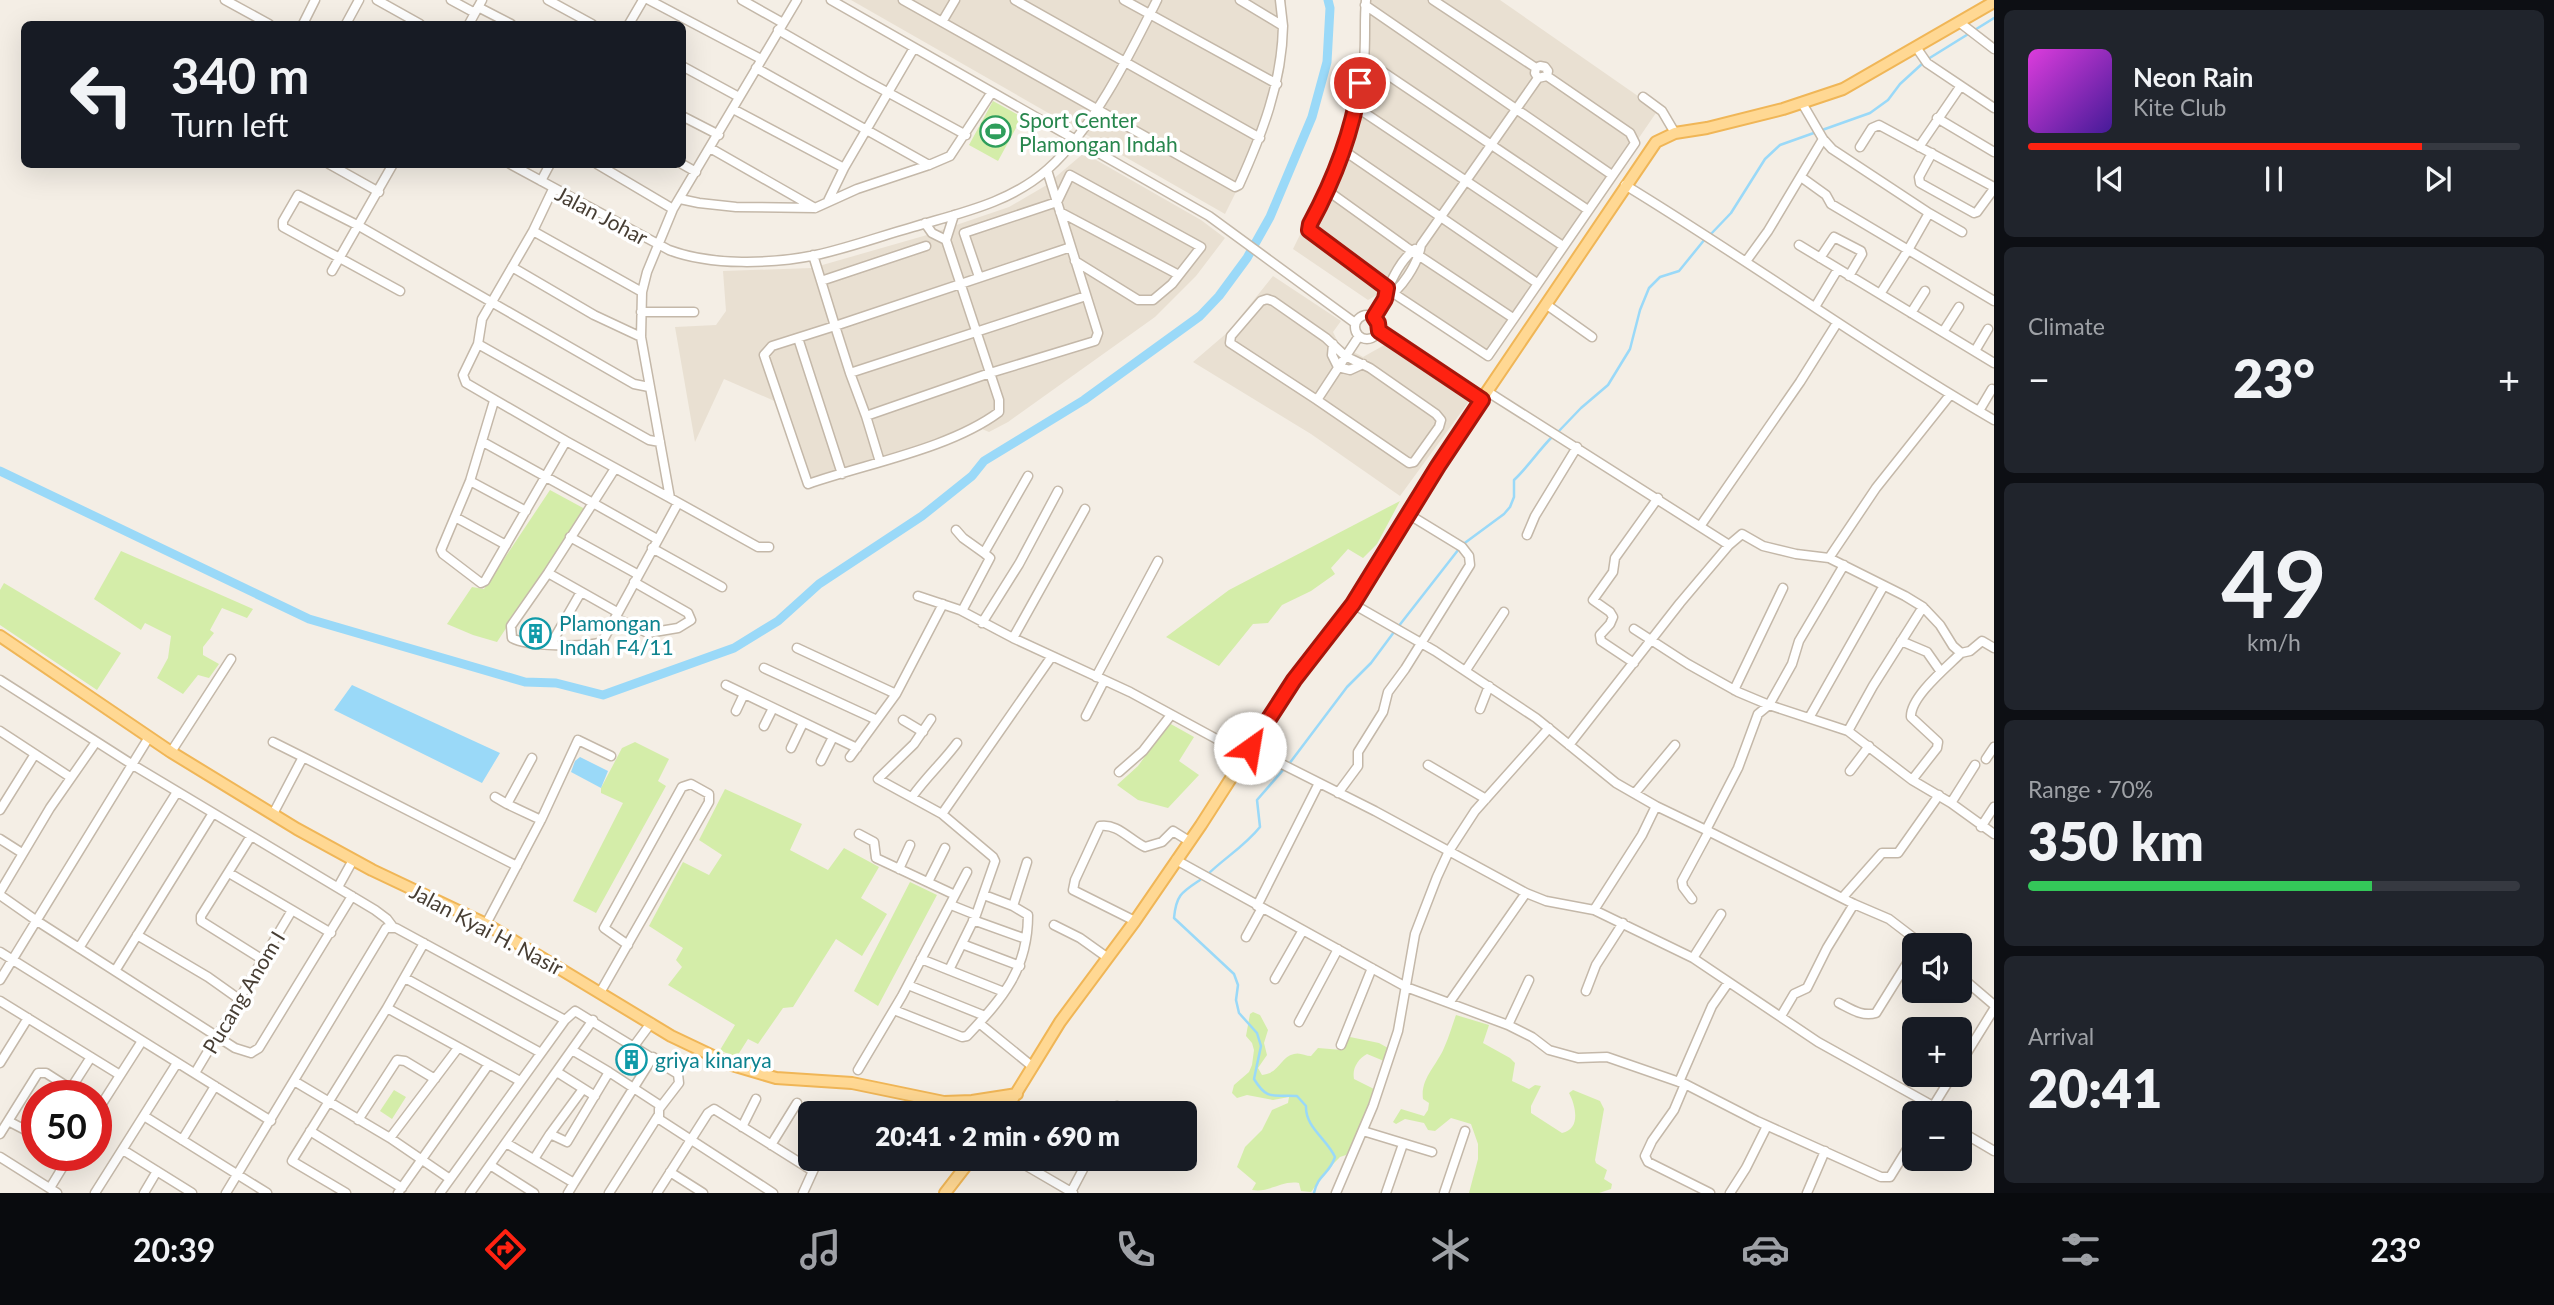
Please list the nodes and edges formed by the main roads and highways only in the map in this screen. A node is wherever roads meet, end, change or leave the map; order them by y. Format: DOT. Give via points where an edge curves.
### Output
graph roads {
  1 [pos="1994,2"];
  2 [pos="0,636"];
  3 [pos="1017,1094"];
  4 [pos="1012,1101"];
  5 [pos="962,1171"];
  6 [pos="945,1193"];
  1 -- 3 [label="main road" via="1962,25 1858,82 1802,103 1675,133 1656,142 1485,396 1353,604 1294,680 1135,921 1060,1022"];
  2 -- 3 [label="main road, Jalan Kyai H. Nasir" via="171,752 353,860 486,924 601,991 647,1029 776,1079 852,1083 944,1102"];
  3 -- 4 [label="main road"];
  5 -- 6 [label="main road"];
}
